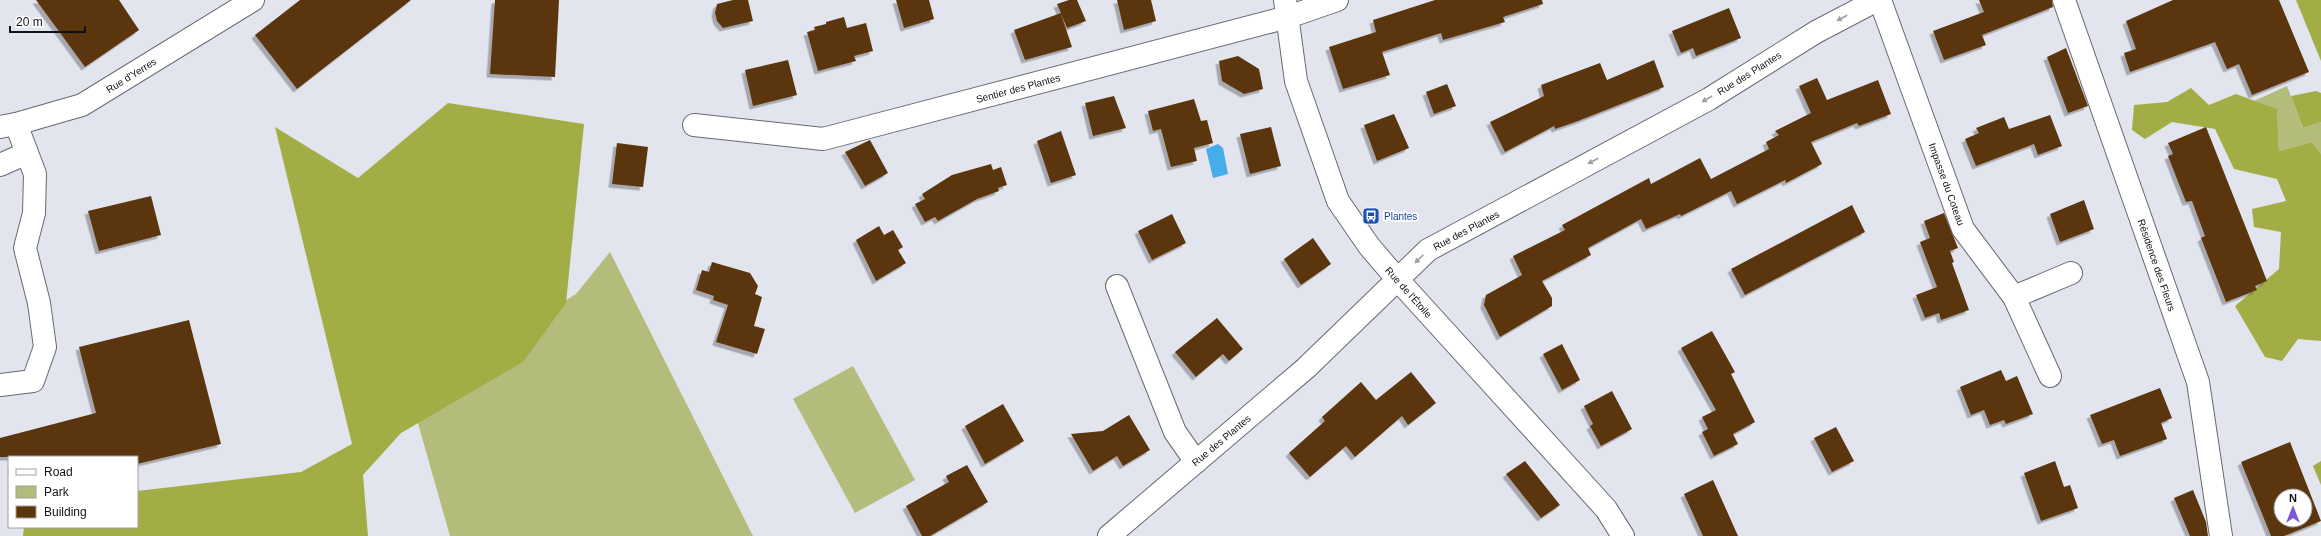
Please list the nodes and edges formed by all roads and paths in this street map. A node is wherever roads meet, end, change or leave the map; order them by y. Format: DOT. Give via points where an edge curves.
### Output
graph roads {
  1 [pos="1337,0"];
  2 [pos="1878,0"];
  3 [pos="2064,0"];
  4 [pos="243,2"];
  5 [pos="1287,9"];
  6 [pos="694,125"];
  7 [pos="8,126"];
  8 [pos="27,153"];
  9 [pos="0,165"];
  10 [pos="2071,272"];
  11 [pos="1398,280"];
  12 [pos="1117,286"];
  13 [pos="2014,298"];
  14 [pos="2050,376"];
  15 [pos="0,385"];
  16 [pos="1196,462"];
  17 [pos="1109,536"];
  18 [pos="1623,536"];
  19 [pos="2221,536"];
  1 -- 5 [label="street, Sentier des Plantes"];
  2 -- 11 [label="street, Rue des Plantes, one-way" via="1816,32 1708,99 1428,250"];
  2 -- 13 [label="street, Impasse du Coteau" via="1963,229"];
  3 -- 19 [label="street, Résidence des Fleurs" via="2198,382"];
  4 -- 7 [label="street, Rue d'Yerres" via="82,105"];
  5 -- 6 [label="street, Sentier des Plantes" via="823,139"];
  5 -- 11 [label="street, Rue de l'Étoile" via="1296,81 1338,200 1369,246"];
  7 -- 8 [label="street"];
  8 -- 9 [label="street"];
  8 -- 15 [label="street" via="35,174 34,213 24,248 39,303 45,347 33,381"];
  10 -- 13 [label="street"];
  11 -- 16 [label="street, Rue des Plantes" via="1306,368"];
  11 -- 18 [label="street, Rue de l'Étoile" via="1606,509"];
  12 -- 16 [label="street" via="1175,432"];
  13 -- 14 [label="street, Impasse du Coteau"];
  16 -- 17 [label="street, Rue des Plantes"];
}
